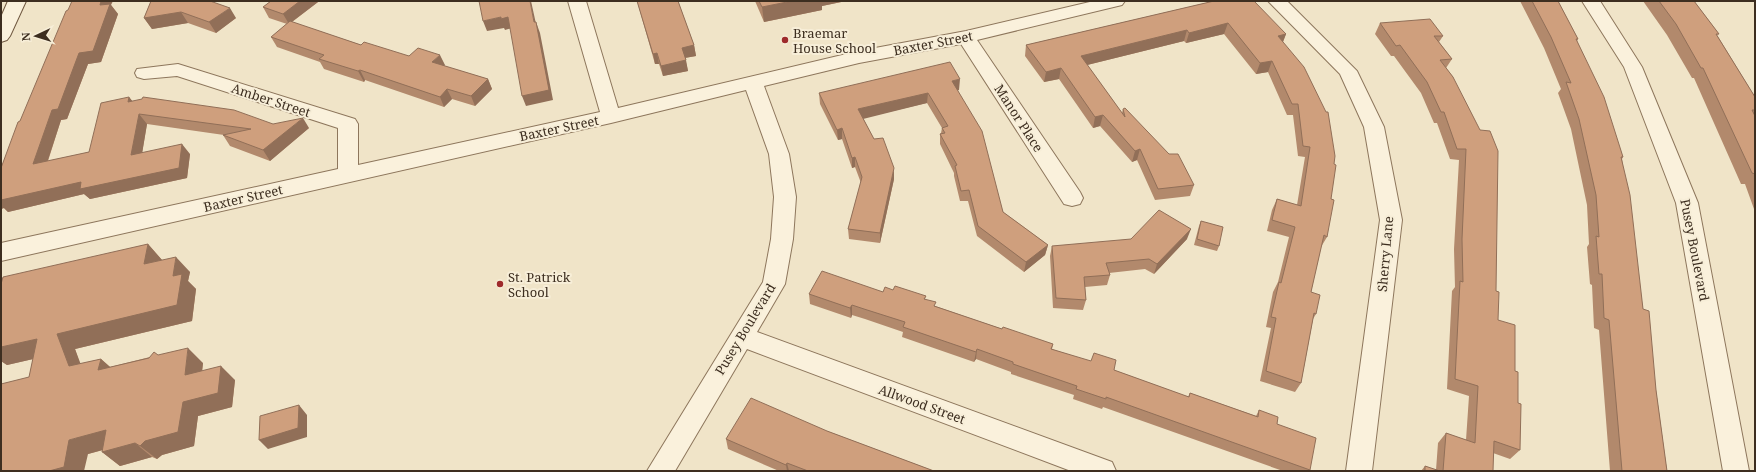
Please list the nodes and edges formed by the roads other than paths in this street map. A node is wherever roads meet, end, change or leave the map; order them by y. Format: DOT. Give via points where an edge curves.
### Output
graph roads {
  1 [pos="17,1"];
  2 [pos="577,1"];
  3 [pos="1116,1"];
  4 [pos="1277,1"];
  5 [pos="1591,1"];
  6 [pos="1,36"];
  7 [pos="966,37"];
  8 [pos="144,73"];
  9 [pos="753,82"];
  10 [pos="610,116"];
  11 [pos="348,175"];
  12 [pos="1072,198"];
  13 [pos="1,252"];
  14 [pos="742,337"];
  15 [pos="660,471"];
  16 [pos="1103,471"];
  17 [pos="1359,471"];
  18 [pos="1736,471"];
  1 -- 6 [label="street"];
  2 -- 10 [label="street"];
  3 -- 7 [label="street, Baxter Street"];
  4 -- 17 [label="street, Sherry Lane" via="1348,71 1374,127 1391,220"];
  5 -- 18 [label="street, Pusey Boulevard" via="1633,67 1687,204"];
  7 -- 9 [label="street, Baxter Street" via="859,57"];
  7 -- 12 [label="street, Manor Place"];
  8 -- 11 [label="street, Amber Street" via="178,70 348,124"];
  9 -- 10 [label="street, Baxter Street"];
  9 -- 14 [label="street, Pusey Boulevard" via="779,154 785,197 782,238 774,284"];
  10 -- 11 [label="street, Baxter Street"];
  11 -- 13 [label="street, Baxter Street"];
  14 -- 15 [label="street, Pusey Boulevard"];
  14 -- 16 [label="street, Allwood Street"];
}
